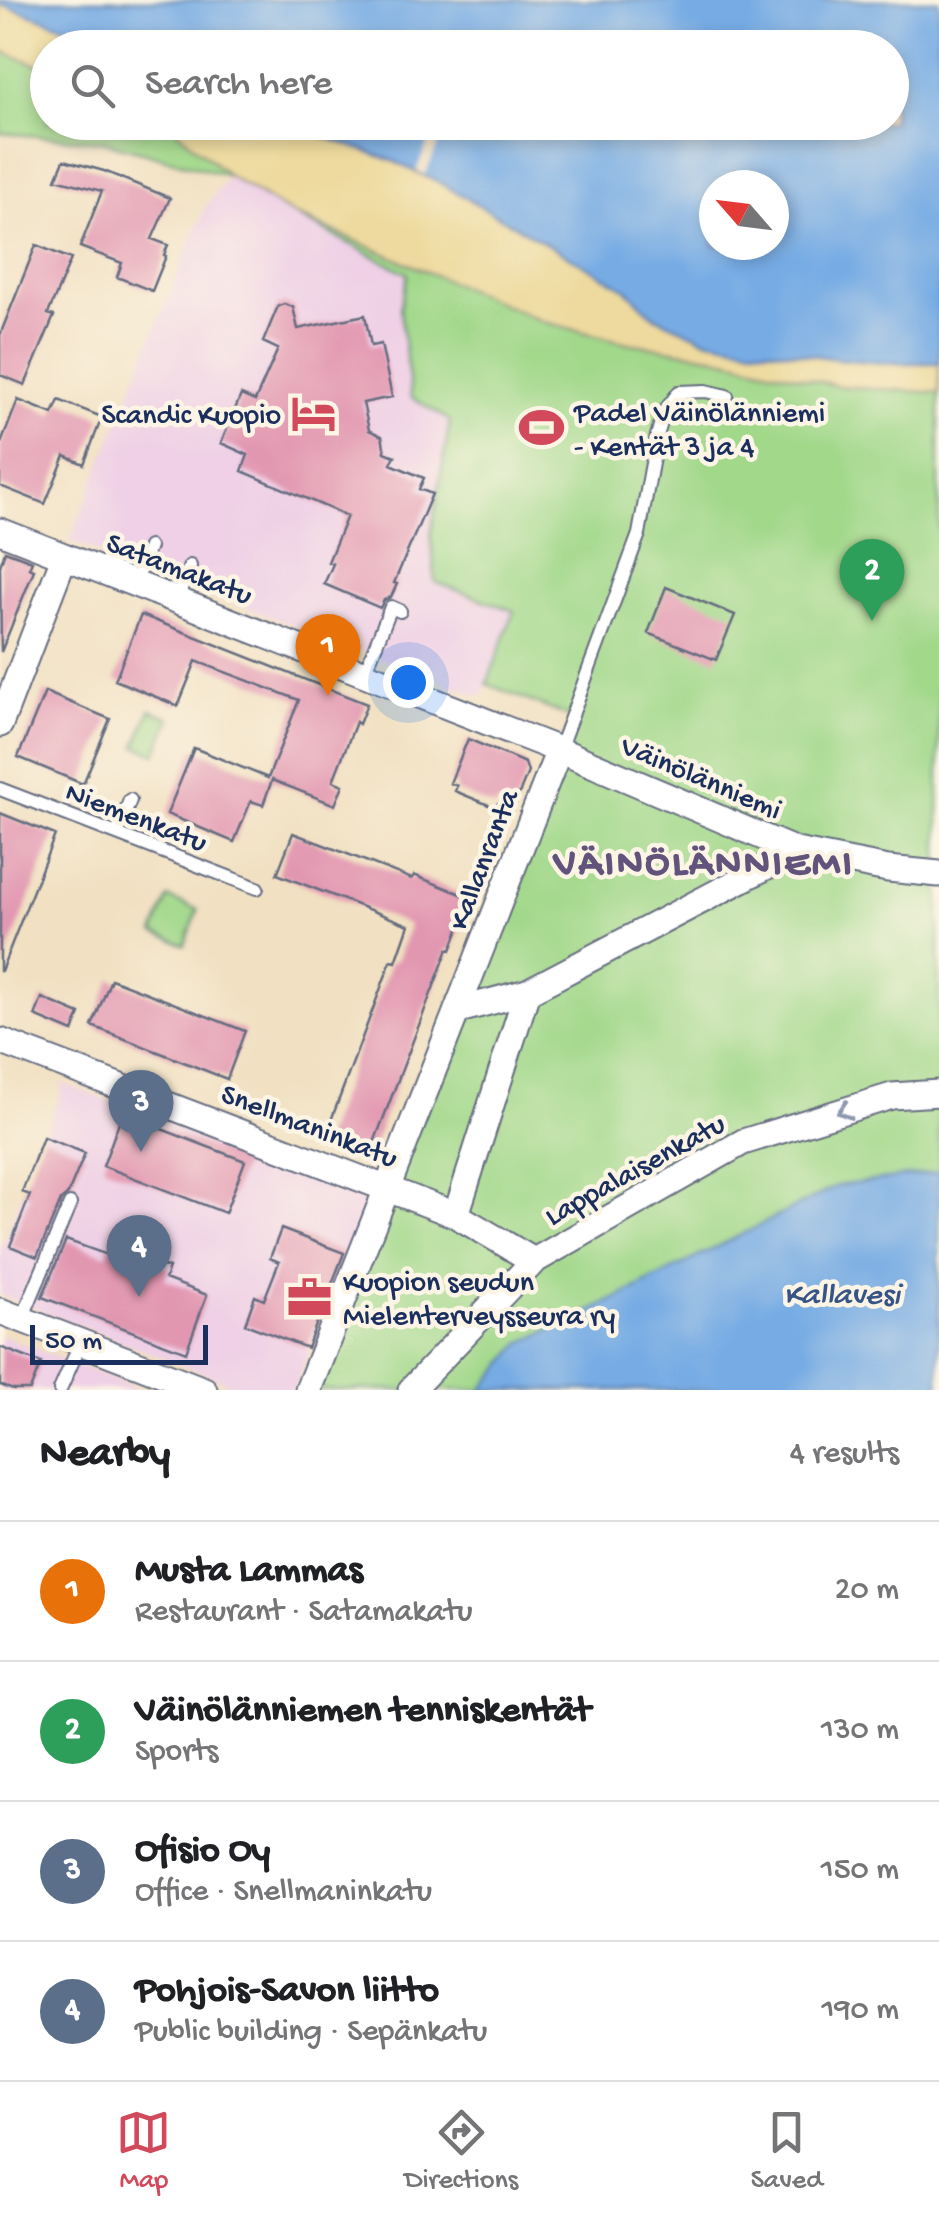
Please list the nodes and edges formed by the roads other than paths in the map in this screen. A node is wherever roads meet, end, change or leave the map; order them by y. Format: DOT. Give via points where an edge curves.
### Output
graph roads {
  1 [pos="727,396"];
  2 [pos="0,531"];
  3 [pos="149,547"];
  4 [pos="64,557"];
  5 [pos="190,566"];
  6 [pos="134,584"];
  7 [pos="176,600"];
  8 [pos="400,610"];
  9 [pos="364,674"];
  10 [pos="0,724"];
  11 [pos="560,750"];
  12 [pos="0,788"];
  13 [pos="130,800"];
  14 [pos="117,834"];
  15 [pos="796,851"];
  16 [pos="939,874"];
  17 [pos="256,888"];
  18 [pos="527,992"];
  19 [pos="459,1010"];
  20 [pos="0,1041"];
  21 [pos="939,1092"];
  22 [pos="387,1188"];
  23 [pos="70,1204"];
  24 [pos="456,1215"];
  25 [pos="534,1261"];
  26 [pos="11,1315"];
  27 [pos="81,1342"];
  28 [pos="60,1390"];
  29 [pos="204,1390"];
  30 [pos="308,1390"];
  31 [pos="411,1390"];
  1 -- 11 [label="lane, Kallanranta" via="679,392 664,412 638,534"];
  2 -- 4 [label="street, Satamakatu"];
  3 -- 6 [label="lane"];
  4 -- 6 [label="street, Satamakatu"];
  4 -- 10 [label="street"];
  5 -- 7 [label="lane"];
  6 -- 7 [label="street, Satamakatu"];
  7 -- 9 [label="street, Satamakatu"];
  8 -- 9 [label="lane" via="391,607"];
  9 -- 11 [label="street, Satamakatu"];
  11 -- 15 [label="street, Väinölänniemi"];
  11 -- 19 [label="street, Kallanranta"];
  12 -- 14 [label="lane, Niemenkatu"];
  13 -- 14 [label="lane"];
  14 -- 17 [label="lane, Niemenkatu"];
  15 -- 16 [label="street, Väinölänniemi"];
  15 -- 18 [label="street"];
  18 -- 19 [label="street"];
  18 -- 24 [label="street"];
  19 -- 22 [label="street, Kallanranta"];
  20 -- 22 [label="street, Snellmaninkatu"];
  21 -- 25 [label="street, Lappalaisenkatu, one-way" via="892,1096 743,1142"];
  22 -- 24 [label="street, Snellmaninkatu"];
  22 -- 30 [label="street, Kallanranta"];
  23 -- 26 [label="lane"];
  24 -- 25 [label="street, Snellmaninkatu"];
  25 -- 31 [label="street, Lappalaisenkatu"];
  26 -- 27 [label="street"];
  27 -- 28 [label="lane"];
  27 -- 29 [label="street"];
}
